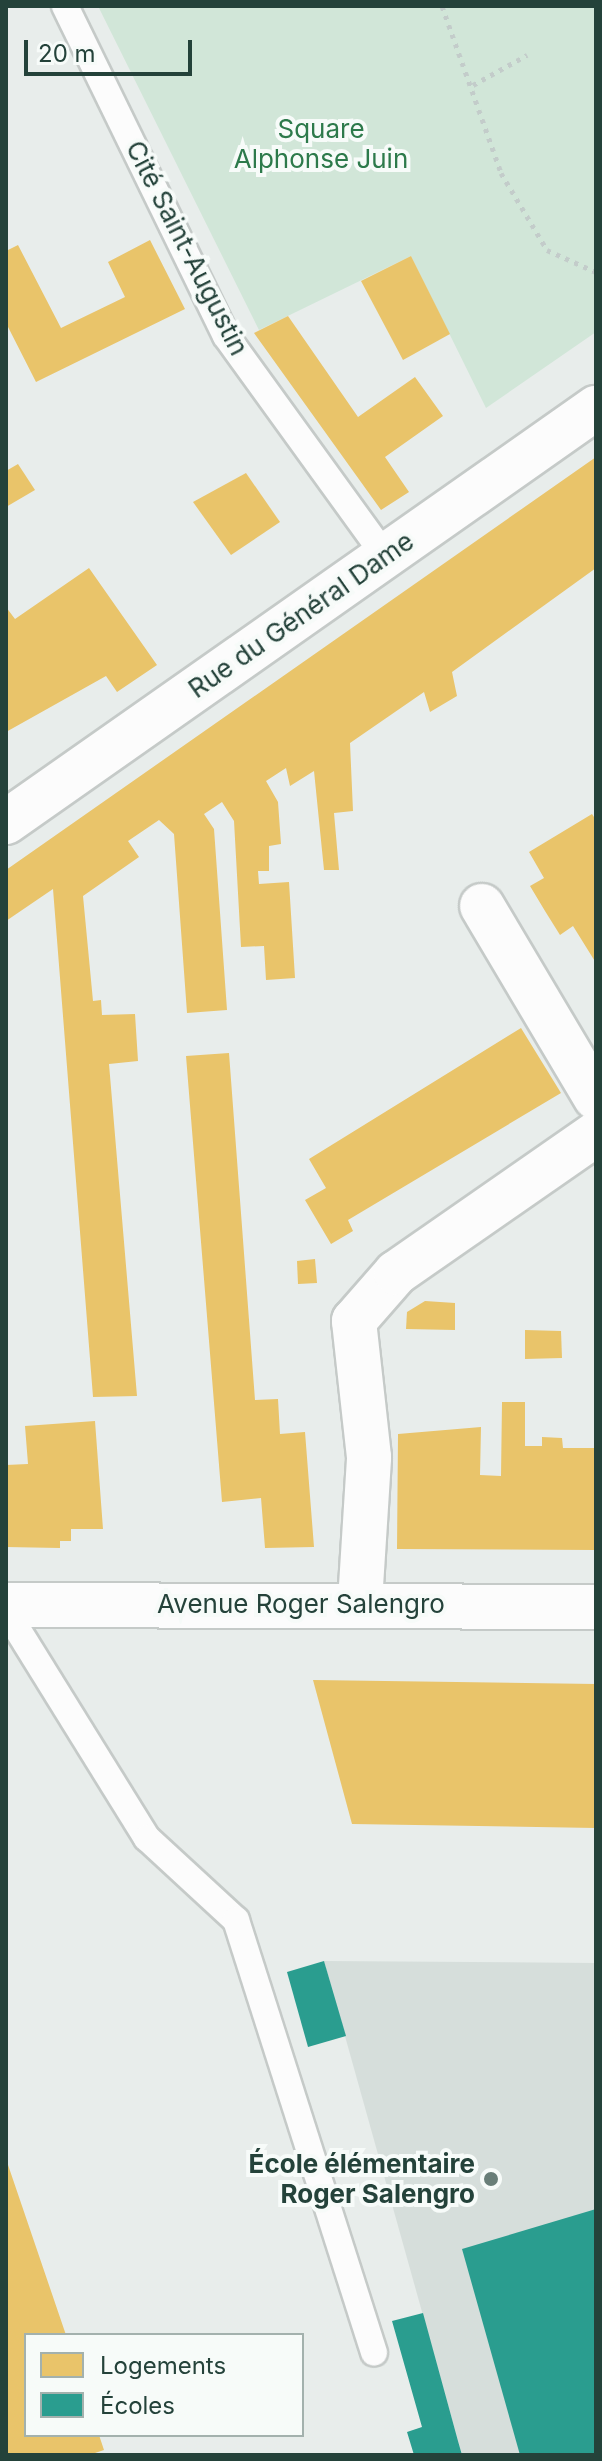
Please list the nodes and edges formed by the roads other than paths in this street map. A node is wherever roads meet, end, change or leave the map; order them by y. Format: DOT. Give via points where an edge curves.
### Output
graph roads {
  1 [pos="65,6"];
  2 [pos="596,408"];
  3 [pos="385,556"];
  4 [pos="6,822"];
  5 [pos="482,906"];
  6 [pos="596,1098"];
  7 [pos="596,1134"];
  8 [pos="360,1602"];
  9 [pos="6,1605"];
  10 [pos="596,1607"];
  11 [pos="6,1611"];
  12 [pos="374,2353"];
  1 -- 3 [label="lane, Cité Saint-Augustin" via="226,336"];
  2 -- 3 [label="street, Rue du Général Dame"];
  3 -- 4 [label="street, Rue du Général Dame"];
  5 -- 6 [label="street"];
  7 -- 8 [label="street" via="396,1273 354,1321 369,1457"];
  8 -- 9 [label="street, Avenue Roger Salengro"];
  8 -- 10 [label="street, Avenue Roger Salengro"];
  11 -- 12 [label="lane" via="147,1838 205,1884 236,1920"];
}
